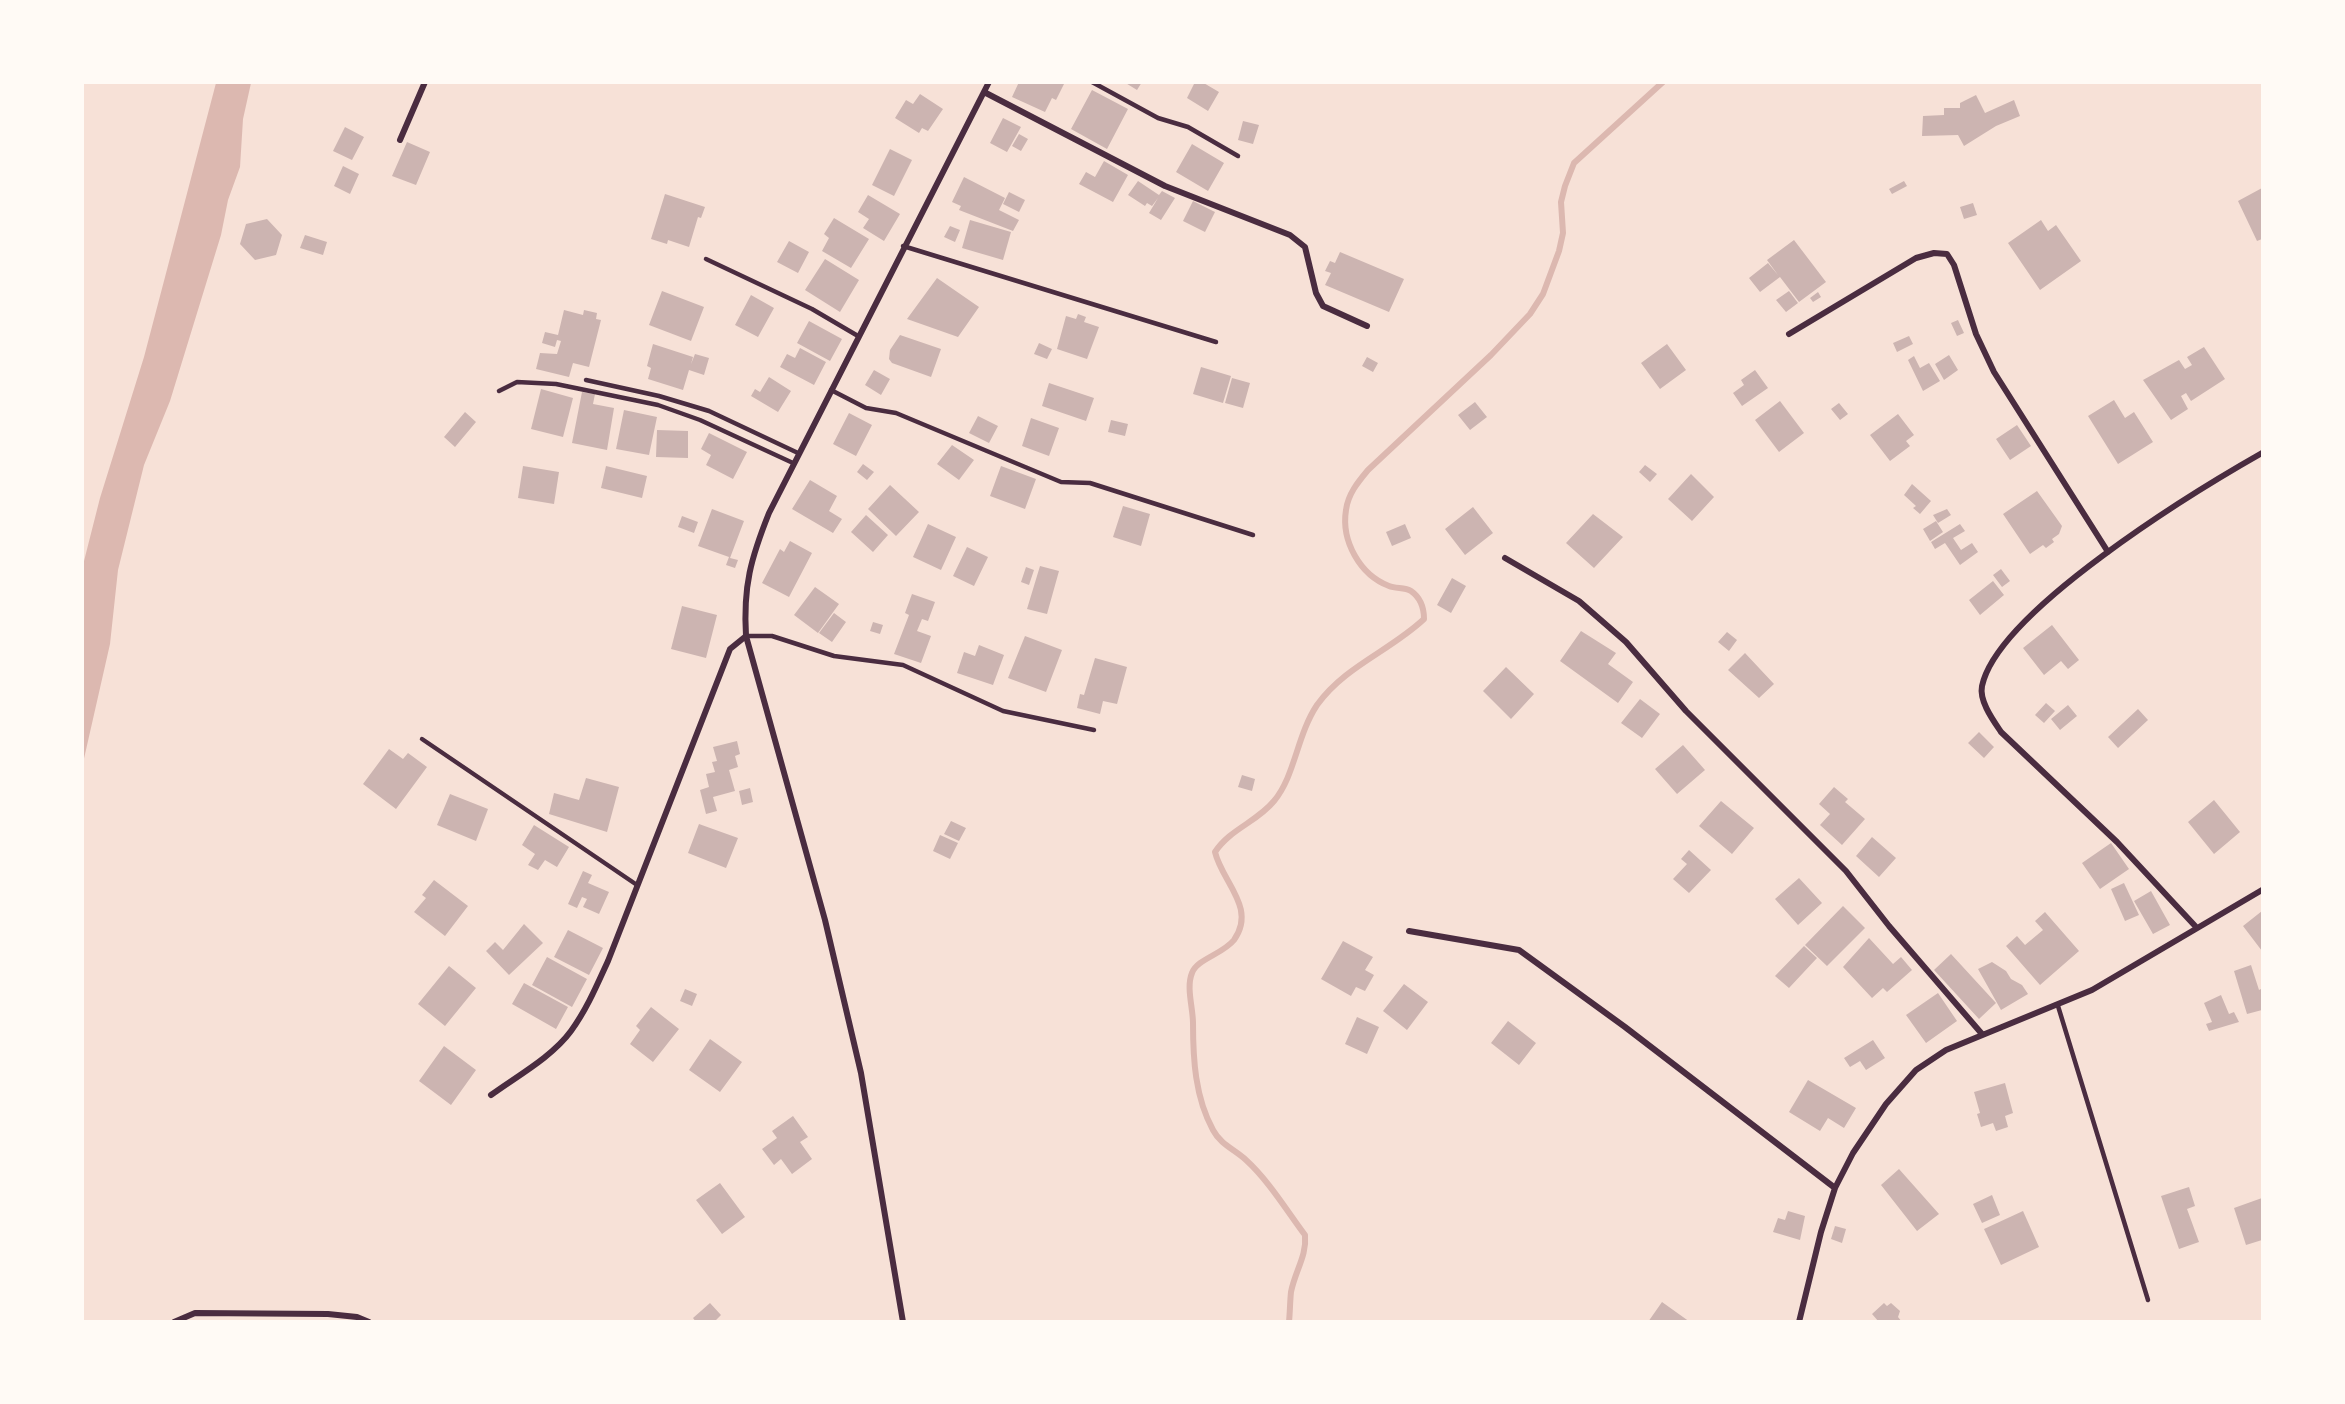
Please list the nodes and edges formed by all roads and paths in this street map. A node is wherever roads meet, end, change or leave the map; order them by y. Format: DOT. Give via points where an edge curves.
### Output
graph roads {
  1 [pos="425,82"];
  2 [pos="989,82"];
  3 [pos="1092,82"];
  4 [pos="984,92"];
  5 [pos="400,140"];
  6 [pos="1238,156"];
  7 [pos="903,246"];
  8 [pos="706,259"];
  9 [pos="1367,326"];
  10 [pos="1789,334"];
  11 [pos="858,336"];
  12 [pos="1216,342"];
  13 [pos="585,380"];
  14 [pos="831,390"];
  15 [pos="499,391"];
  16 [pos="798,453"];
  17 [pos="2262,453"];
  18 [pos="793,463"];
  19 [pos="1253,535"];
  20 [pos="2108,552"];
  21 [pos="1505,558"];
  22 [pos="746,636"];
  23 [pos="1094,730"];
  24 [pos="422,739"];
  25 [pos="637,885"];
  26 [pos="2262,890"];
  27 [pos="2197,928"];
  28 [pos="1409,931"];
  29 [pos="2058,1006"];
  30 [pos="1982,1034"];
  31 [pos="491,1095"];
  32 [pos="1835,1188"];
  33 [pos="2148,1300"];
  34 [pos="174,1322"];
  35 [pos="369,1322"];
  36 [pos="903,1322"];
  37 [pos="1800,1322"];
  1 -- 5 [label="street"];
  2 -- 4 [label="street"];
  3 -- 6 [label="lane" via="1158,118 1188,127"];
  4 -- 7 [label="street"];
  4 -- 9 [label="street" via="1165,186 1290,235 1305,247 1323,306"];
  7 -- 11 [label="street"];
  7 -- 12 [label="lane"];
  8 -- 11 [label="lane" via="812,309"];
  10 -- 20 [label="street" via="1916,258 1947,254 1994,372"];
  11 -- 14 [label="street"];
  13 -- 16 [label="lane" via="709,411"];
  14 -- 16 [label="street"];
  14 -- 19 [label="lane" via="866,408 896,413 1061,482 1090,483"];
  15 -- 18 [label="lane" via="517,382 556,384 658,405"];
  16 -- 18 [label="street"];
  17 -- 20 [label="street" via="2195,491"];
  18 -- 22 [label="street" via="752,554 744,601"];
  20 -- 27 [label="street" via="2012,635 1989,665 1981,689 1988,713 2001,732 2117,842"];
  21 -- 30 [label="street" via="1579,601 1626,642 1686,711 1846,871"];
  22 -- 23 [label="lane" via="772,636 834,656 903,665 1003,711"];
  22 -- 25 [label="street" via="730,649"];
  22 -- 36 [label="street" via="825,920 861,1073"];
  24 -- 25 [label="lane"];
  25 -- 31 [label="street" via="589,1003 570,1033"];
  26 -- 27 [label="street"];
  27 -- 29 [label="street"];
  28 -- 32 [label="street" via="1519,950"];
  29 -- 30 [label="street"];
  29 -- 33 [label="lane"];
  30 -- 32 [label="street" via="1946,1050 1916,1070 1886,1104"];
  32 -- 37 [label="street"];
  34 -- 35 [label="street" via="195,1313 328,1314"];
}
